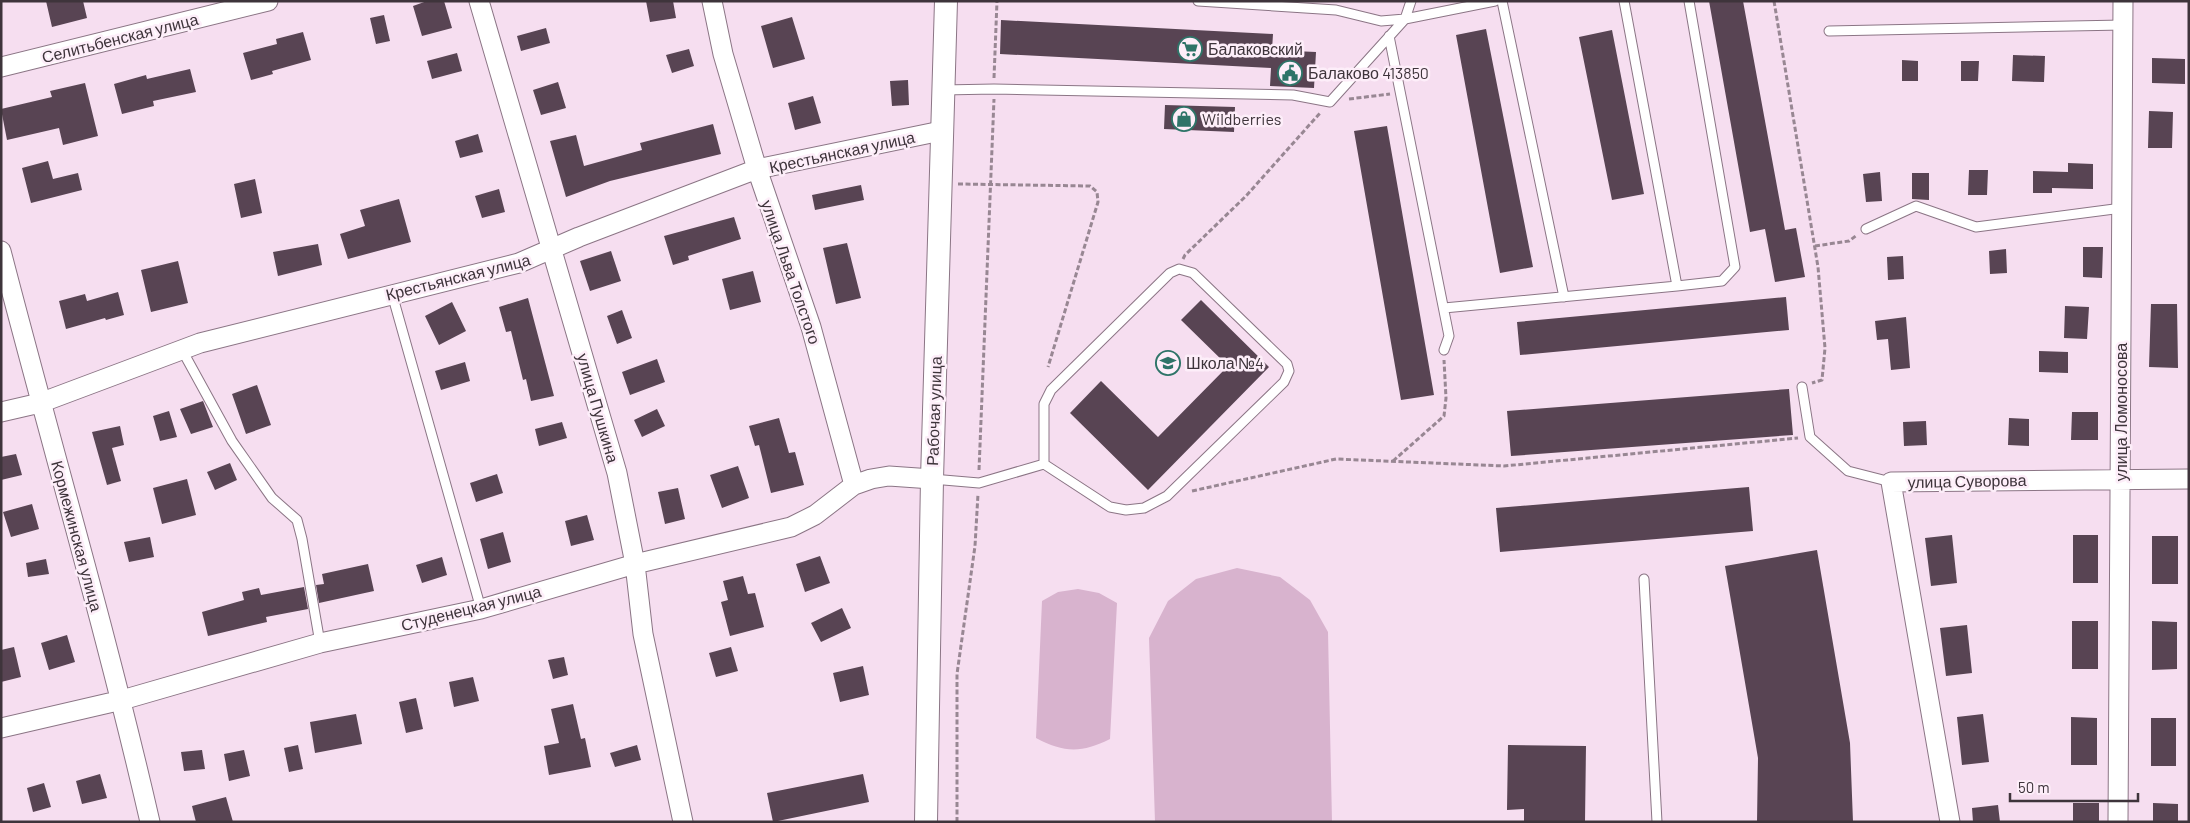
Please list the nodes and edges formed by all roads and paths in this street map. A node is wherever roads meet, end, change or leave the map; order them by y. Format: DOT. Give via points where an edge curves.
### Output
graph roads {
  1 [pos="268,1"];
  2 [pos="479,1"];
  3 [pos="712,1"];
  4 [pos="946,1"];
  5 [pos="996,1"];
  6 [pos="1198,1"];
  7 [pos="1411,1"];
  8 [pos="1495,1"];
  9 [pos="1502,1"];
  10 [pos="1624,1"];
  11 [pos="1688,1"];
  12 [pos="1774,1"];
  13 [pos="2123,1"];
  14 [pos="1336,6"];
  15 [pos="1405,19"];
  16 [pos="2122,25"];
  17 [pos="1829,31"];
  18 [pos="1389,36"];
  19 [pos="1,67"];
  20 [pos="994,89"];
  21 [pos="943,90"];
  22 [pos="1400,93"];
  23 [pos="1330,102"];
  24 [pos="941,131"];
  25 [pos="757,169"];
  26 [pos="940,184"];
  27 [pos="990,185"];
  28 [pos="2122,208"];
  29 [pos="1866,229"];
  30 [pos="1815,246"];
  31 [pos="552,250"];
  32 [pos="1,251"];
  33 [pos="1179,269"];
  34 [pos="1677,286"];
  35 [pos="392,294"];
  36 [pos="1564,297"];
  37 [pos="1444,308"];
  38 [pos="182,350"];
  39 [pos="1444,350"];
  40 [pos="1048,366"];
  41 [pos="1802,387"];
  42 [pos="40,403"];
  43 [pos="1,412"];
  44 [pos="1810,437"];
  45 [pos="1393,462"];
  46 [pos="1044,464"];
  47 [pos="932,478"];
  48 [pos="2189,479"];
  49 [pos="2121,480"];
  50 [pos="1890,482"];
  51 [pos="978,483"];
  52 [pos="854,485"];
  53 [pos="1166,496"];
  54 [pos="635,564"];
  55 [pos="1644,579"];
  56 [pos="481,609"];
  57 [pos="320,643"];
  58 [pos="122,700"];
  59 [pos="1,728"];
  60 [pos="150,822"];
  61 [pos="683,822"];
  62 [pos="926,822"];
  63 [pos="957,822"];
  64 [pos="1657,822"];
  65 [pos="1950,822"];
  66 [pos="2118,822"];
  1 -- 19 [label="street, Селитьбенская улица"];
  2 -- 31 [label="street, улица Пушкина"];
  3 -- 25 [label="street, улица Льва Толстого" via="722,54"];
  4 -- 21 [label="street, Рабочая улица"];
  5 -- 20 [label="path"];
  6 -- 14 [label="lane"];
  7 -- 15 [label="lane"];
  8 -- 15 [label="lane"];
  9 -- 36 [label="lane"];
  10 -- 34 [label="lane"];
  11 -- 34 [label="lane" via="1734,268 1722,280"];
  12 -- 30 [label="path"];
  13 -- 16 [label="street, улица Ломоносова"];
  14 -- 15 [label="lane" via="1381,21"];
  15 -- 18 [label="lane"];
  16 -- 17 [label="lane"];
  16 -- 28 [label="street, улица Ломоносова"];
  18 -- 22 [label="lane"];
  18 -- 23 [label="lane"];
  20 -- 21 [label="lane"];
  20 -- 23 [label="lane" via="1293,95"];
  20 -- 27 [label="path"];
  21 -- 24 [label="street, Рабочая улица"];
  22 -- 23 [label="path"];
  22 -- 37 [label="lane"];
  23 -- 33 [label="path" via="1246,196 1185,254"];
  24 -- 25 [label="street, Крестьянская улица"];
  24 -- 26 [label="street, Рабочая улица"];
  25 -- 31 [label="street, Крестьянская улица"];
  25 -- 52 [label="street, улица Льва Толстого" via="812,327"];
  26 -- 27 [label="path"];
  26 -- 47 [label="street, Рабочая улица"];
  27 -- 40 [label="path" via="1090,186 1097,192 1098,202"];
  27 -- 51 [label="path"];
  28 -- 29 [label="lane" via="1976,227 1916,206"];
  28 -- 49 [label="street, улица Ломоносова"];
  29 -- 30 [label="path" via="1849,241"];
  30 -- 41 [label="path" via="1825,348 1822,380"];
  31 -- 35 [label="street, Крестьянская улица" via="519,263"];
  31 -- 54 [label="street, улица Пушкина" via="617,473"];
  32 -- 42 [label="street, Кормежинская улица"];
  33 -- 46 [label="lane" via="1170,273 1051,390 1044,404"];
  33 -- 53 [label="lane" via="1192,273 1286,364 1289,371 1284,382"];
  34 -- 36 [label="lane"];
  35 -- 38 [label="street, Крестьянская улица"];
  35 -- 56 [label="lane"];
  36 -- 37 [label="lane"];
  37 -- 39 [label="lane" via="1449,336"];
  38 -- 42 [label="street, Крестьянская улица"];
  38 -- 57 [label="lane" via="232,441 272,498 297,520"];
  39 -- 45 [label="path" via="1444,416"];
  41 -- 44 [label="lane"];
  42 -- 43 [label="street, Крестьянская улица"];
  42 -- 58 [label="street, Кормежинская улица"];
  44 -- 45 [label="path" via="1504,466"];
  44 -- 50 [label="lane, улица Суворова" via="1848,471"];
  45 -- 53 [label="path" via="1336,459"];
  46 -- 51 [label="lane"];
  46 -- 53 [label="lane" via="1110,507 1126,510 1144,508"];
  47 -- 51 [label="lane"];
  47 -- 52 [label="street, Студенецкая улица" via="889,476"];
  47 -- 62 [label="street, Рабочая улица"];
  48 -- 49 [label="street, улица Суворова"];
  49 -- 50 [label="street, улица Суворова"];
  49 -- 66 [label="street, улица Ломоносова"];
  50 -- 65 [label="street"];
  51 -- 63 [label="path" via="975,546 957,674"];
  52 -- 54 [label="street, Студенецкая улица" via="815,515 791,528"];
  54 -- 56 [label="street, Студенецкая улица"];
  54 -- 61 [label="street, улица Пушкина" via="643,634"];
  55 -- 64 [label="lane"];
  56 -- 57 [label="street, Студенецкая улица"];
  57 -- 58 [label="street, Студенецкая улица"];
  58 -- 59 [label="street, Студенецкая улица"];
  58 -- 60 [label="street, Кормежинская улица"];
}
